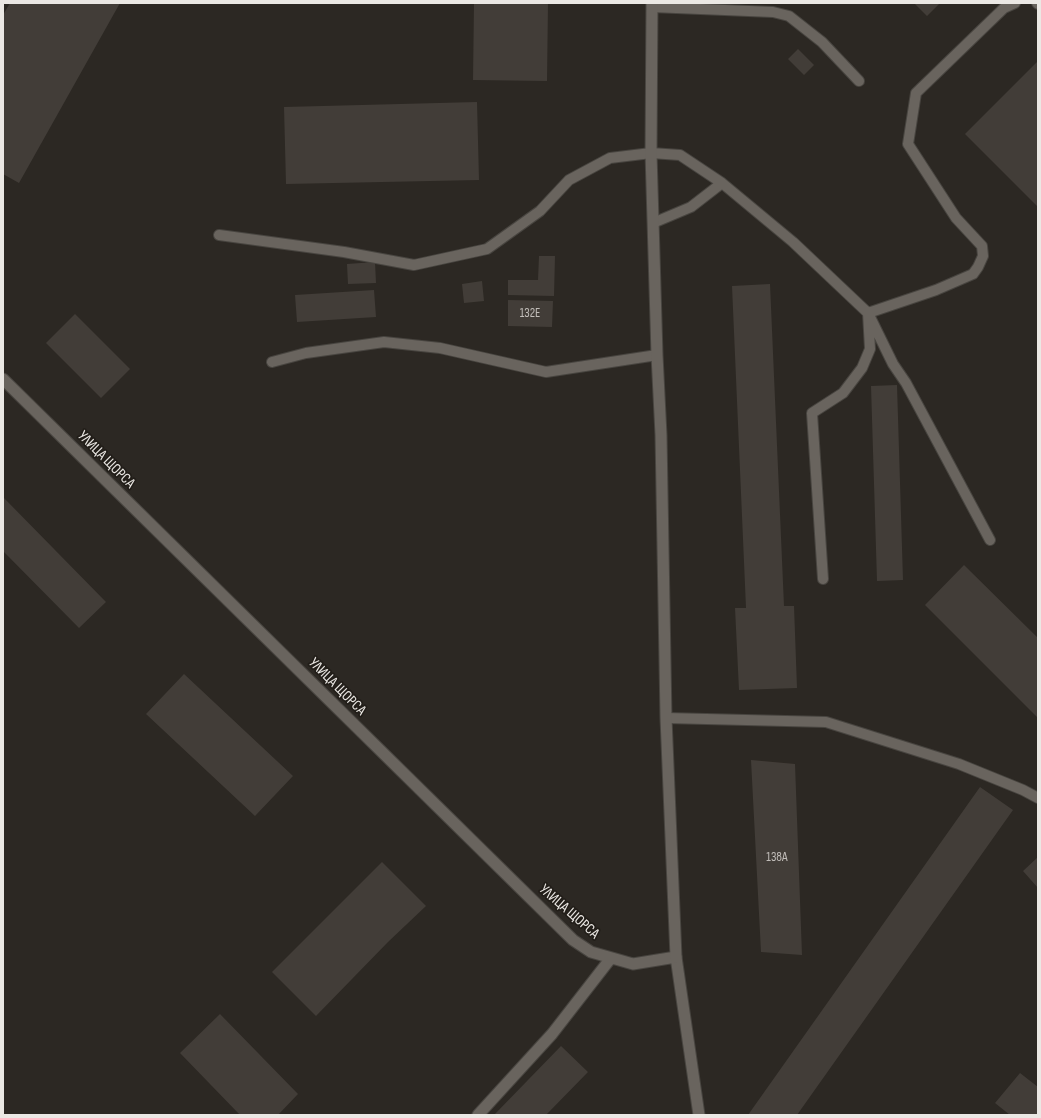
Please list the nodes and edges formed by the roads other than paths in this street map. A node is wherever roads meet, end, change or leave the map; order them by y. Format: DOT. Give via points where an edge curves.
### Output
graph roads {
  1 [pos="1015,3"];
  2 [pos="652,5"];
  3 [pos="859,81"];
  4 [pos="651,153"];
  5 [pos="722,183"];
  6 [pos="653,223"];
  7 [pos="219,235"];
  8 [pos="868,313"];
  9 [pos="657,355"];
  10 [pos="272,362"];
  11 [pos="3,379"];
  12 [pos="990,540"];
  13 [pos="823,579"];
  14 [pos="666,718"];
  15 [pos="1038,798"];
  16 [pos="676,957"];
  17 [pos="611,958"];
  18 [pos="478,1115"];
  19 [pos="699,1115"];
  1 -- 8 [label="lane" via="1004,8 916,93 908,144 956,218 982,246 983,256 978,268 973,274 936,290"];
  2 -- 3 [label="lane" via="773,12 789,16 822,42"];
  2 -- 4 [label="street"];
  4 -- 5 [label="lane" via="680,155"];
  4 -- 6 [label="street"];
  4 -- 7 [label="lane" via="610,158 569,180 540,211 487,249 414,265 344,252"];
  5 -- 6 [label="lane" via="690,207"];
  5 -- 8 [label="lane" via="793,242"];
  6 -- 9 [label="street"];
  8 -- 12 [label="lane" via="893,364 906,383"];
  8 -- 13 [label="lane" via="870,349 862,368 842,393 812,414"];
  9 -- 10 [label="lane" via="546,372 440,348 384,342 306,353"];
  9 -- 14 [label="street" via="661,435"];
  11 -- 17 [label="street, УЛИЦА ЩОРСА" via="557,925 591,952"];
  14 -- 15 [label="lane" via="826,722 959,764"];
  14 -- 16 [label="street"];
  16 -- 17 [label="street, УЛИЦА ЩОРСА" via="633,964"];
  16 -- 19 [label="street"];
  17 -- 18 [label="street" via="552,1034"];
}
